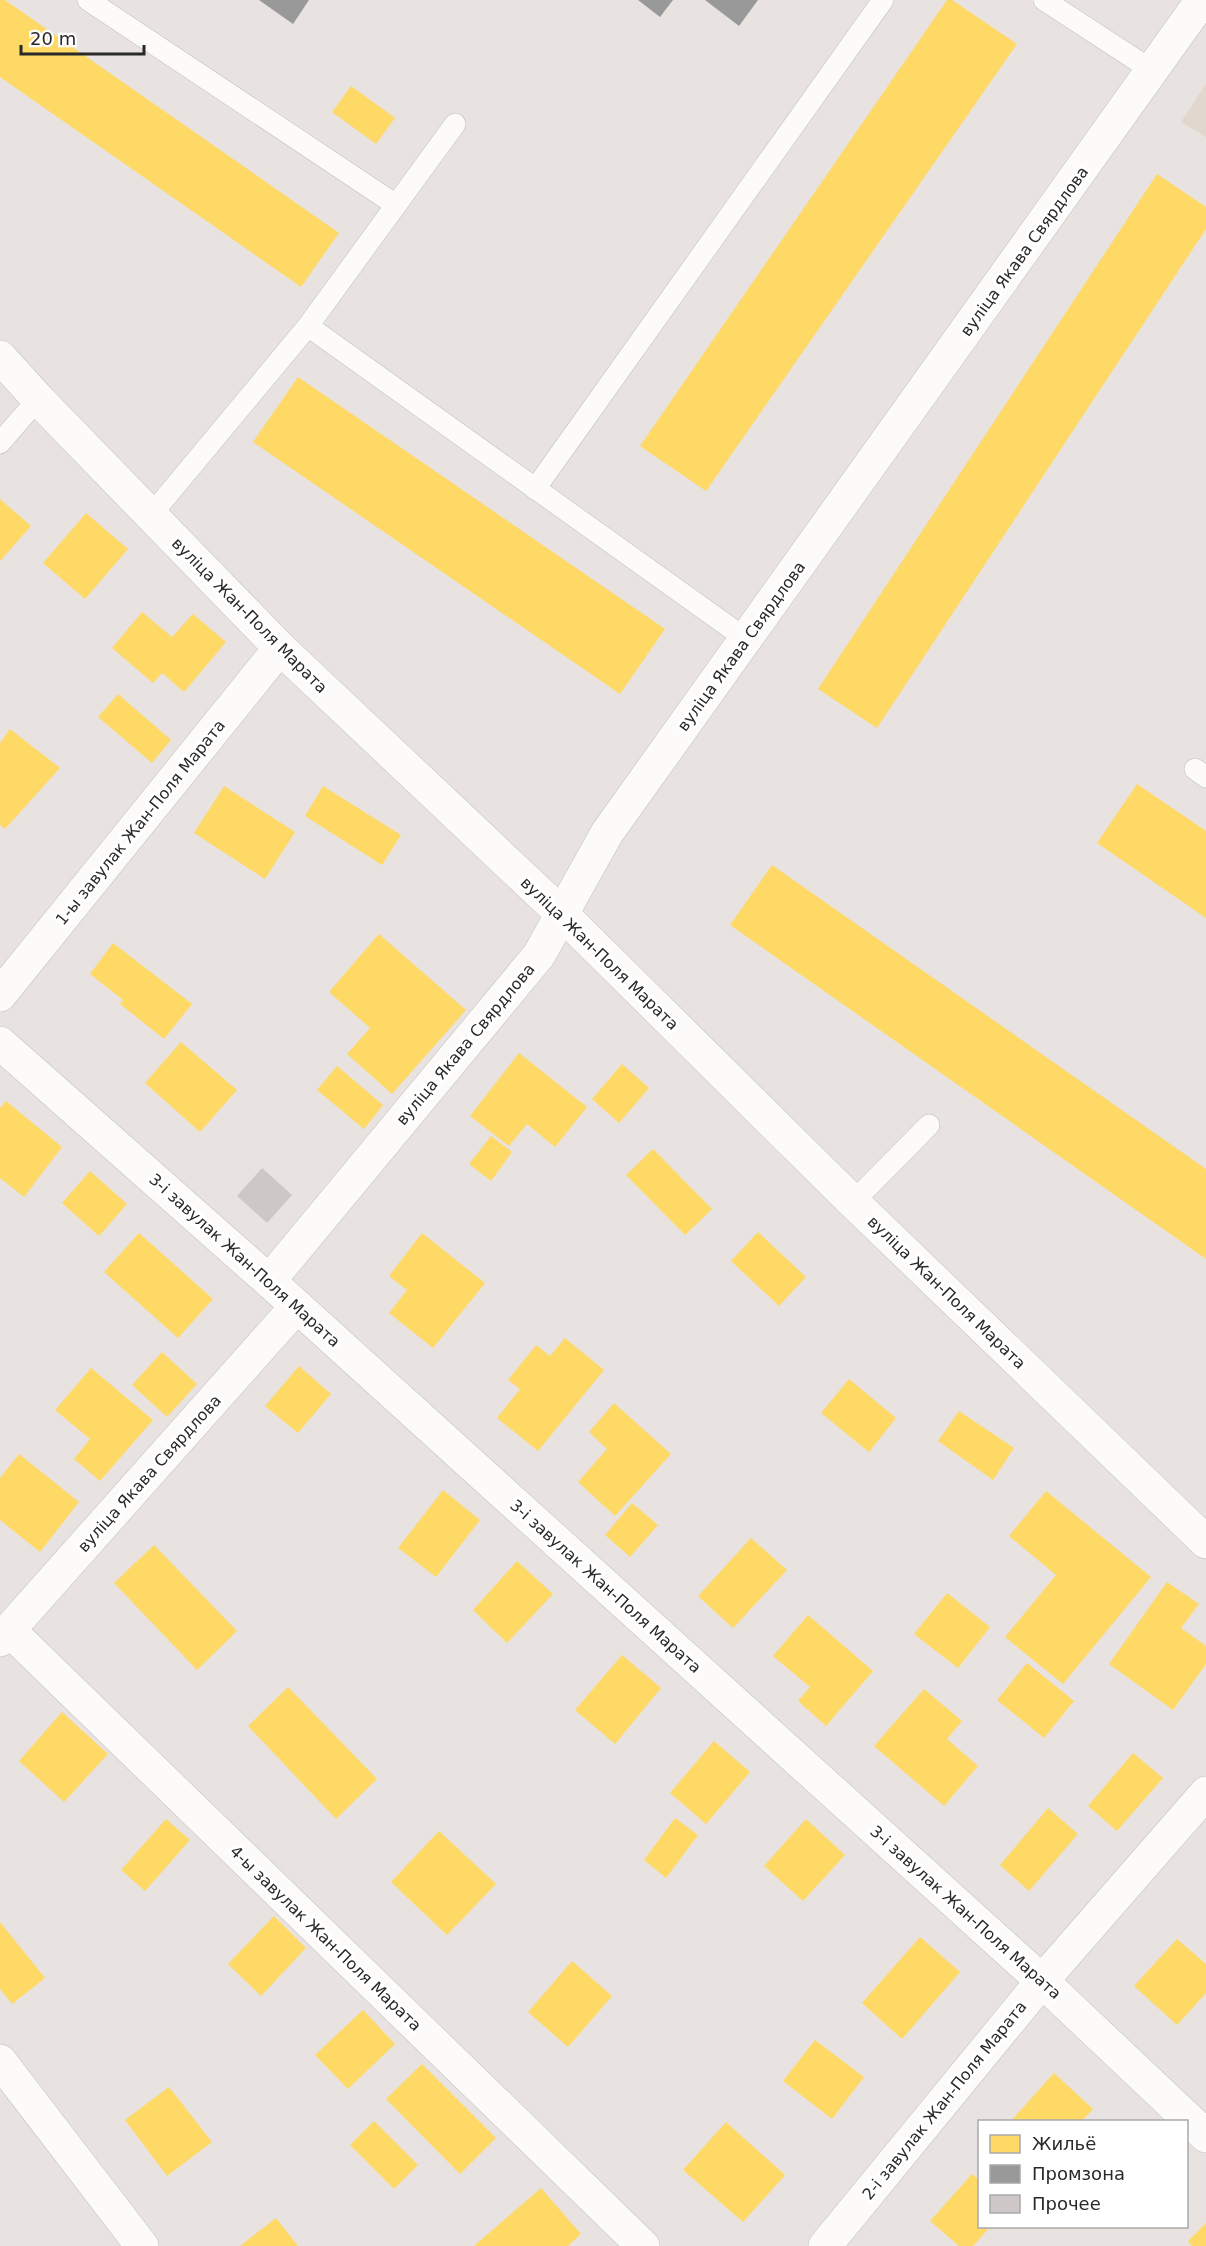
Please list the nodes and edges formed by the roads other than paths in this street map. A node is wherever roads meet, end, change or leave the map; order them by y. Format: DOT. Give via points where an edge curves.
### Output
graph roads {
  1 [pos="88,0"];
  2 [pos="883,0"];
  3 [pos="1044,0"];
  4 [pos="1202,0"];
  5 [pos="1153,71"];
  6 [pos="455,124"];
  7 [pos="396,205"];
  8 [pos="308,326"];
  9 [pos="0,357"];
  10 [pos="38,399"];
  11 [pos="0,443"];
  12 [pos="535,489"];
  13 [pos="151,514"];
  14 [pos="746,639"];
  15 [pos="280,648"];
  16 [pos="562,914"];
  17 [pos="0,996"];
  18 [pos="0,1043"];
  19 [pos="929,1125"];
  20 [pos="853,1202"];
  21 [pos="269,1281"];
  22 [pos="297,1306"];
  23 [pos="1206,1542"];
  24 [pos="4,1635"];
  25 [pos="1206,1792"];
  26 [pos="1042,1981"];
  27 [pos="0,2061"];
  28 [pos="1206,2136"];
  29 [pos="142,2246"];
  30 [pos="643,2246"];
  31 [pos="825,2246"];
  1 -- 7 [label="lane"];
  2 -- 12 [label="lane"];
  3 -- 5 [label="lane"];
  4 -- 5 [label="street, вуліца Якава Свярдлова"];
  5 -- 14 [label="street, вуліца Якава Свярдлова"];
  6 -- 7 [label="lane"];
  7 -- 8 [label="lane"];
  8 -- 12 [label="lane"];
  8 -- 13 [label="lane"];
  9 -- 10 [label="street, вуліца Жан-Поля Марата"];
  10 -- 11 [label="lane"];
  10 -- 13 [label="street, вуліца Жан-Поля Марата"];
  12 -- 14 [label="lane"];
  13 -- 15 [label="street, вуліца Жан-Поля Марата"];
  14 -- 16 [label="street, вуліца Якава Свярдлова" via="607,833"];
  15 -- 16 [label="street, вуліца Жан-Поля Марата"];
  15 -- 17 [label="street, 1-ы завулак Жан-Поля Марата"];
  16 -- 20 [label="street, вуліца Жан-Поля Марата"];
  16 -- 21 [label="street, вуліца Якава Свярдлова" via="539,955"];
  18 -- 21 [label="street, 3-і завулак Жан-Поля Марата"];
  19 -- 20 [label="lane"];
  20 -- 23 [label="street, вуліца Жан-Поля Марата"];
  21 -- 22 [label="street, 3-і завулак Жан-Поля Марата"];
  22 -- 24 [label="street, вуліца Якава Свярдлова"];
  22 -- 26 [label="street, 3-і завулак Жан-Поля Марата"];
  24 -- 30 [label="street, 4-ы завулак Жан-Поля Марата"];
  25 -- 26 [label="street, 2-і завулак Жан-Поля Марата"];
  26 -- 28 [label="street, 3-і завулак Жан-Поля Марата"];
  26 -- 31 [label="street, 2-і завулак Жан-Поля Марата"];
  27 -- 29 [label="street"];
}
